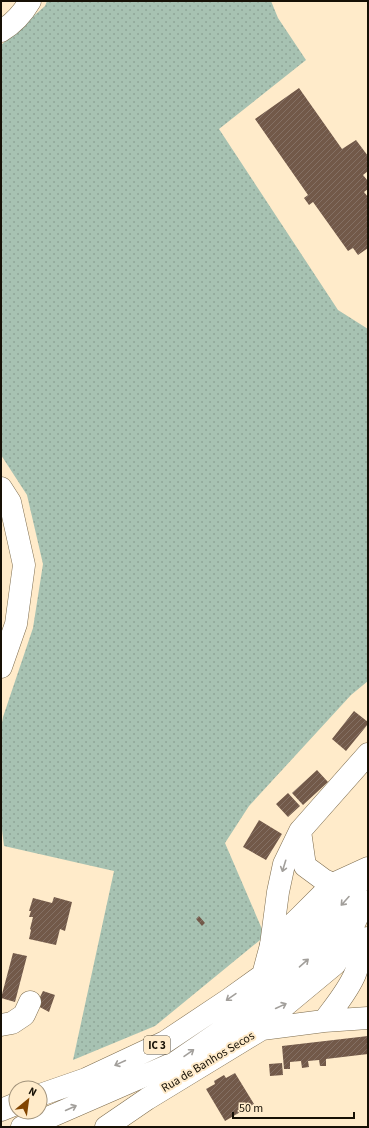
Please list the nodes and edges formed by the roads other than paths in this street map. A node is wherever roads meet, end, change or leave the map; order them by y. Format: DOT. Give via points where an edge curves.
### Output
graph roads {
  1 [pos="30,1"];
  2 [pos="1,31"];
  3 [pos="1,488"];
  4 [pos="1,667"];
  5 [pos="368,754"];
  6 [pos="300,831"];
  7 [pos="368,869"];
  8 [pos="332,884"];
  9 [pos="364,908"];
  10 [pos="368,938"];
  11 [pos="271,945"];
  12 [pos="263,974"];
  13 [pos="30,1002"];
  14 [pos="368,1018"];
  15 [pos="324,1021"];
  16 [pos="1,1025"];
  17 [pos="48,1093"];
  18 [pos="50,1122"];
  19 [pos="22,1127"];
  20 [pos="106,1127"];
  1 -- 2 [label="main road"];
  3 -- 4 [label="main road" via="10,502 24,564 16,624"];
  5 -- 6 [label="main road"];
  6 -- 8 [label="main road" via="305,866"];
  6 -- 11 [label="main road, one-way" via="284,864"];
  7 -- 8 [label="main road"];
  7 -- 12 [label="main road, IC 3, one-way" via="346,901"];
  8 -- 11 [label="main road"];
  18 -- 9 [label="main road, IC 3, one-way" via="176,1062 243,1016"];
  10 -- 15 [label="main road" via="356,973"];
  11 -- 12 [label="main road"];
  12 -- 17 [label="main road, IC 3, one-way" via="165,1042 86,1079"];
  13 -- 16 [label="main road" via="24,1015 12,1023"];
  14 -- 15 [label="main road, Rua de Banhos Secos"];
  15 -- 20 [label="main road, Rua de Banhos Secos" via="262,1029"];
  18 -- 19 [label="main road, IC 3"];
}
